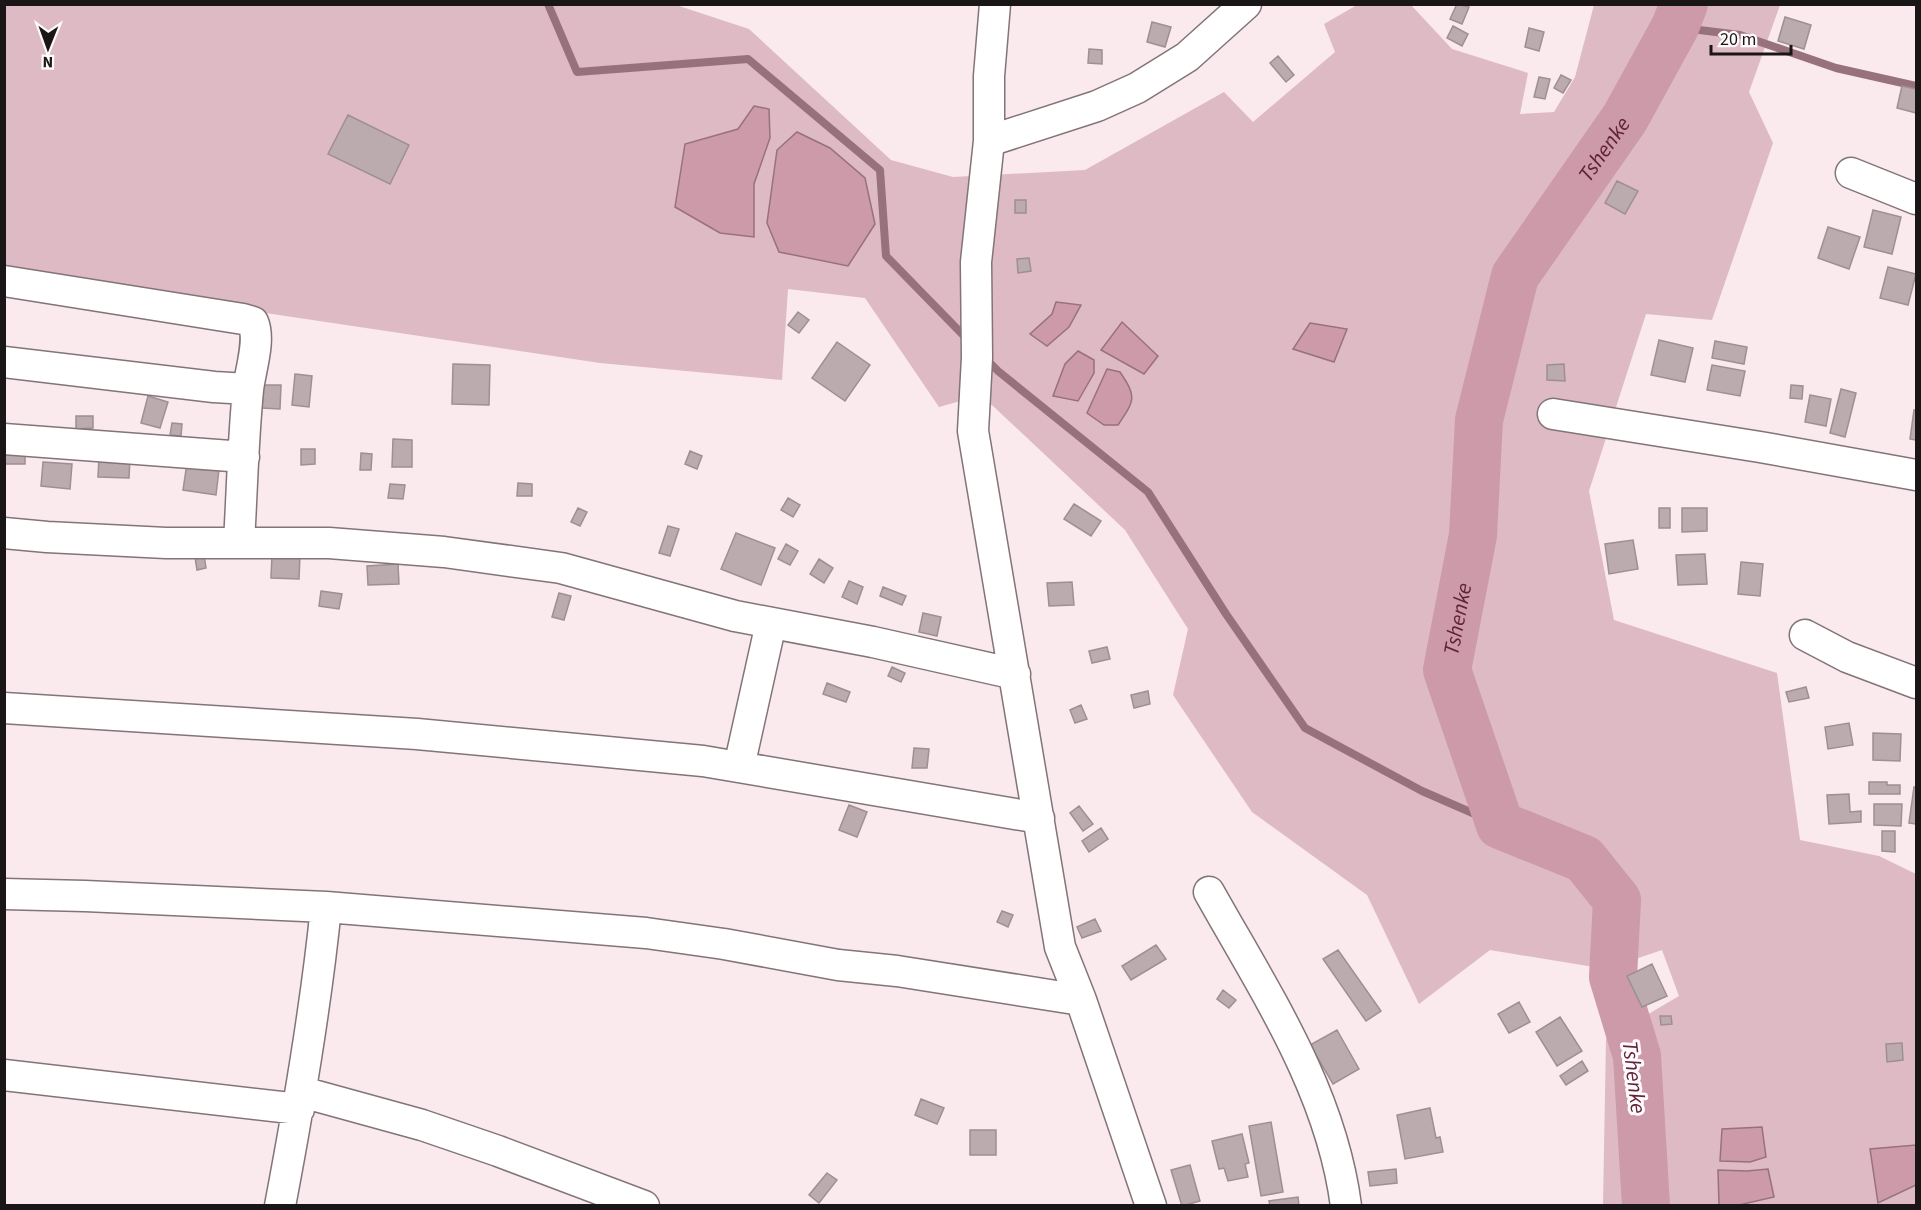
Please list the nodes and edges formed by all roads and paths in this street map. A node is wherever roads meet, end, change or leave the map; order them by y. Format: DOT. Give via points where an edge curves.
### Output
graph roads {
  1 [pos="995,4"];
  2 [pos="1246,4"];
  3 [pos="989,141"];
  4 [pos="1851,173"];
  5 [pos="1917,199"];
  6 [pos="4,281"];
  7 [pos="4,362"];
  8 [pos="248,389"];
  9 [pos="1553,414"];
  10 [pos="4,439"];
  11 [pos="244,457"];
  12 [pos="1917,475"];
  13 [pos="4,533"];
  14 [pos="239,542"];
  15 [pos="771,623"];
  16 [pos="1805,635"];
  17 [pos="1015,674"];
  18 [pos="1917,683"];
  19 [pos="4,708"];
  20 [pos="739,767"];
  21 [pos="1039,818"];
  22 [pos="1209,892"];
  23 [pos="4,894"];
  24 [pos="326,907"];
  25 [pos="1081,1000"];
  26 [pos="4,1075"];
  27 [pos="300,1101"];
  28 [pos="280,1206"];
  29 [pos="644,1206"];
  30 [pos="1151,1206"];
  31 [pos="1346,1206"];
  1 -- 3 [label="street"];
  2 -- 3 [label="street" via="1187,57 1137,88 1097,106"];
  3 -- 17 [label="street" via="976,262 973,431"];
  4 -- 5 [label="street"];
  6 -- 8 [label="street" via="253,322 256,338"];
  7 -- 8 [label="street"];
  8 -- 11 [label="street"];
  9 -- 12 [label="street"];
  10 -- 11 [label="street"];
  11 -- 14 [label="street"];
  13 -- 14 [label="street" via="166,543"];
  14 -- 15 [label="street" via="329,543 444,552 561,568"];
  15 -- 17 [label="street"];
  15 -- 20 [label="street"];
  16 -- 18 [label="street" via="1847,657"];
  17 -- 21 [label="street"];
  19 -- 20 [label="street" via="417,734"];
  20 -- 21 [label="street"];
  21 -- 25 [label="street" via="1060,947"];
  22 -- 31 [label="street" via="1311,1078 1332,1137"];
  23 -- 24 [label="street"];
  24 -- 25 [label="street" via="646,933"];
  24 -- 27 [label="street"];
  25 -- 30 [label="street"];
  26 -- 27 [label="street"];
  27 -- 28 [label="street"];
  27 -- 29 [label="street" via="422,1125"];
}
